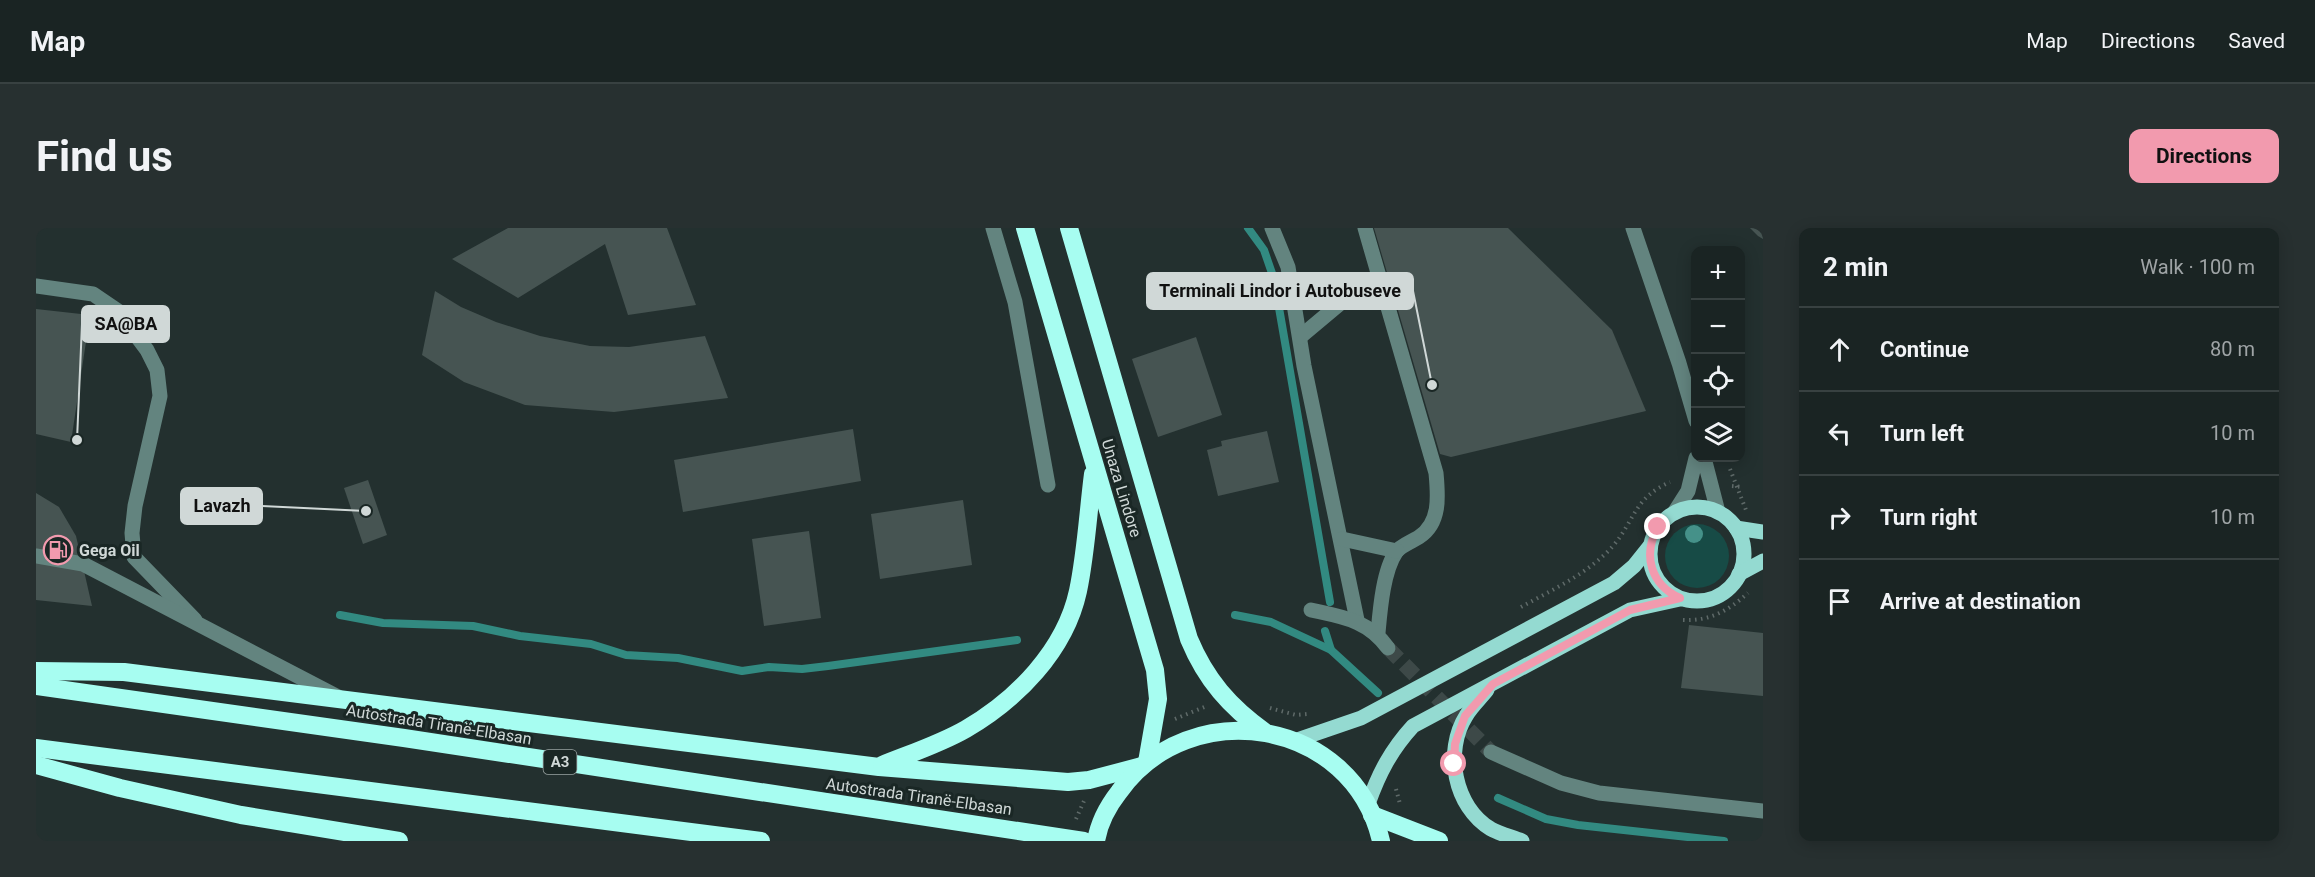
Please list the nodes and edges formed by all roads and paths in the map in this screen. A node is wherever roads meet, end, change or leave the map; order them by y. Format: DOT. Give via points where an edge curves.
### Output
graph roads {
  1 [pos="993,228"];
  2 [pos="1025,228"];
  3 [pos="1069,228"];
  4 [pos="1272,228"];
  5 [pos="1365,228"];
  6 [pos="1633,228"];
  7 [pos="36,286"];
  8 [pos="1384,291"];
  9 [pos="1300,337"];
  10 [pos="1691,408"];
  11 [pos="1695,462"];
  12 [pos="1705,462"];
  13 [pos="1094,466"];
  14 [pos="1730,468"];
  15 [pos="1048,485"];
  16 [pos="1719,512"];
  17 [pos="1674,513"];
  18 [pos="1755,513"];
  19 [pos="1736,528"];
  20 [pos="1763,532"];
  21 [pos="1342,539"];
  22 [pos="1650,546"];
  23 [pos="1396,551"];
  24 [pos="36,556"];
  25 [pos="1763,561"];
  26 [pos="1739,574"];
  27 [pos="1752,590"];
  28 [pos="1680,598"];
  29 [pos="1311,610"];
  30 [pos="195,620"];
  31 [pos="1357,620"];
  32 [pos="1676,620"];
  33 [pos="1378,633"];
  34 [pos="1388,648"];
  35 [pos="36,671"];
  36 [pos="1493,684"];
  37 [pos="36,686"];
  38 [pos="346,701"];
  39 [pos="1265,732"];
  40 [pos="1294,741"];
  41 [pos="36,748"];
  42 [pos="1491,752"];
  43 [pos="1145,764"];
  44 [pos="36,765"];
  45 [pos="879,767"];
  46 [pos="1396,779"];
  47 [pos="1370,809"];
  48 [pos="1763,811"];
  49 [pos="1407,829"];
  50 [pos="399,841"];
  51 [pos="761,841"];
  52 [pos="1084,841"];
  53 [pos="1095,841"];
  54 [pos="1381,841"];
  55 [pos="1439,841"];
  56 [pos="1521,841"];
  1 -- 15 [label="street" via="1015,302"];
  2 -- 13 [label="highway, Unaza Lindore"];
  3 -- 39 [label="highway, Unaza Lindore" via="1189,639 1215,686"];
  4 -- 9 [label="street" via="1288,267"];
  5 -- 8 [label="street"];
  6 -- 10 [label="street"];
  7 -- 30 [label="street" via="93,294 118,311 158,370 160,396 135,507 134,557"];
  8 -- 9 [label="street" via="1343,301"];
  8 -- 23 [label="street" via="1436,473 1438,497 1436,516 1424,534"];
  9 -- 21 [label="street" via="1324,470"];
  11 -- 17 [label="street" via="1688,491"];
  12 -- 16 [label="street"];
  13 -- 43 [label="highway, Unaza Lindore" via="1155,670 1158,699"];
  13 -- 45 [label="highway" via="1077,593 1058,640 1032,677 1003,704 964,730"];
  14 -- 18 [label="path" via="1747,512"];
  16 -- 17 [label="main road" via="1696,507"];
  16 -- 19 [label="main road"];
  17 -- 22 [label="main road" via="1658,527"];
  19 -- 20 [label="main road"];
  19 -- 26 [label="main road" via="1744,554"];
  21 -- 23 [label="street"];
  21 -- 31 [label="street"];
  22 -- 28 [label="main road" via="1655,577"];
  22 -- 40 [label="main road" via="1614,583 1361,718"];
  23 -- 33 [label="street" via="1382,593"];
  24 -- 30 [label="street" via="83,564"];
  25 -- 26 [label="main road"];
  26 -- 28 [label="main road" via="1719,596 1700,601"];
  27 -- 32 [label="path" via="1728,611 1698,621"];
  28 -- 36 [label="main road" via="1630,610"];
  29 -- 31 [label="street"];
  30 -- 38 [label="street"];
  31 -- 33 [label="street"];
  33 -- 34 [label="street"];
  35 -- 38 [label="highway" via="124,672"];
  36 -- 47 [label="main road" via="1413,726 1393,748 1379,772"];
  36 -- 56 [label="main road" via="1465,716 1455,744 1454,764 1458,785 1471,811 1490,829"];
  37 -- 52 [label="highway, Autostrada Tiranë-Elbasan / A3"];
  38 -- 45 [label="highway"];
  39 -- 40 [label="highway"];
  39 -- 43 [label="highway" via="1226,730 1187,738"];
  40 -- 47 [label="highway" via="1341,771"];
  41 -- 51 [label="highway"];
  42 -- 48 [label="street" via="1561,783 1599,793"];
  43 -- 45 [label="highway" via="1068,782"];
  43 -- 53 [label="highway" via="1128,778 1110,804"];
  44 -- 50 [label="highway" via="242,815"];
  46 -- 49 [label="path" via="1400,805 1408,814"];
  47 -- 49 [label="highway"];
  47 -- 54 [label="highway"];
  49 -- 55 [label="highway"];
}
